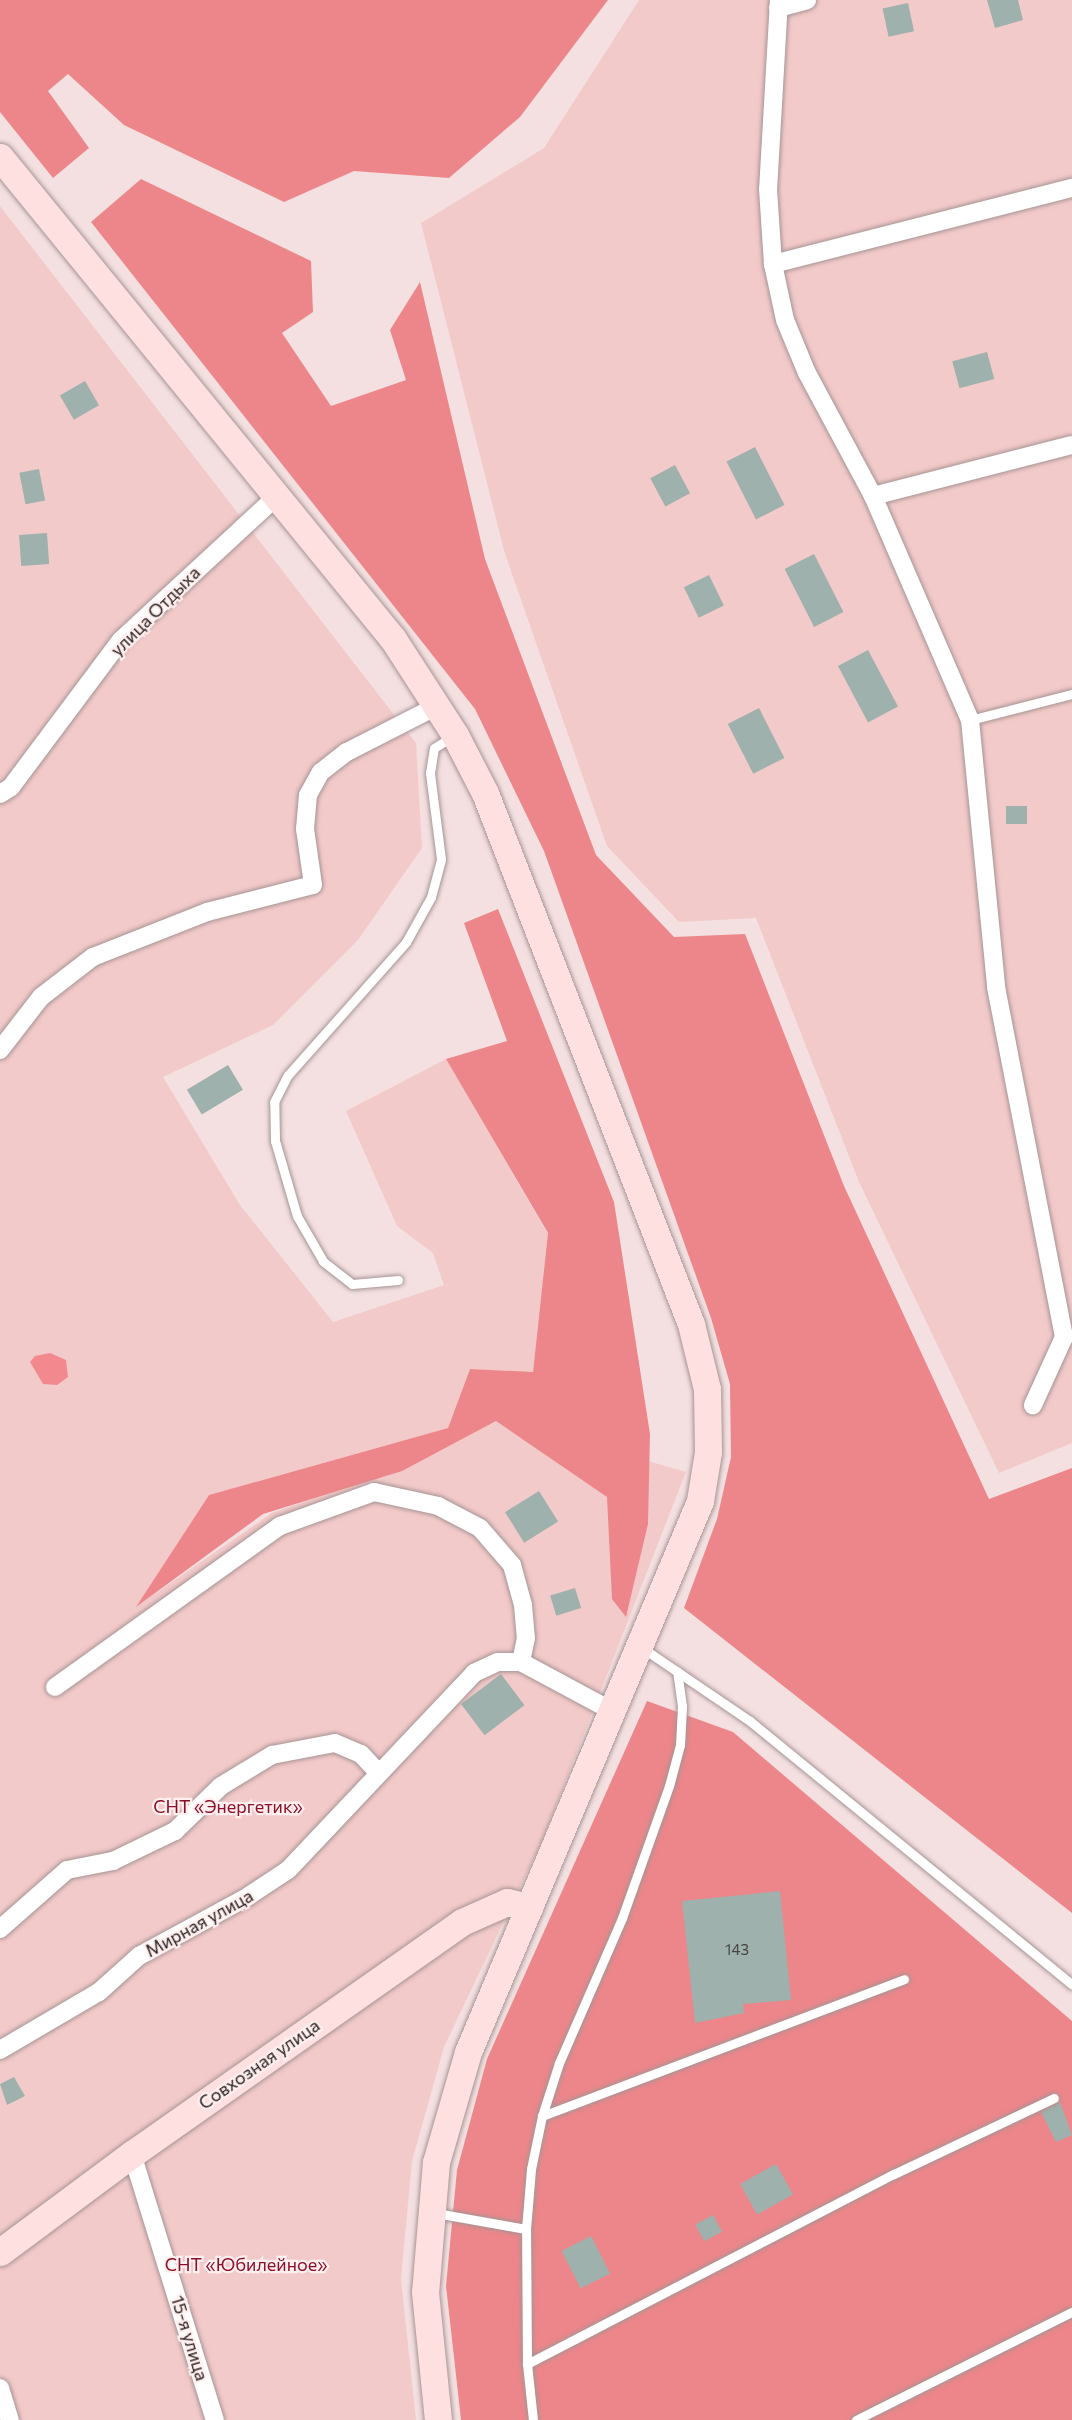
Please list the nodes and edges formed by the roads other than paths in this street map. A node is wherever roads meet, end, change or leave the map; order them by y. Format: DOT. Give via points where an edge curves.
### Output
graph roads {
  1 [pos="807,0"];
  2 [pos="778,4"];
  3 [pos="1,159"];
  4 [pos="1072,188"];
  5 [pos="773,264"];
  6 [pos="1072,445"];
  7 [pos="278,495"];
  8 [pos="873,496"];
  9 [pos="1072,694"];
  10 [pos="437,706"];
  11 [pos="970,720"];
  12 [pos="455,735"];
  13 [pos="0,794"];
  14 [pos="0,1050"];
  15 [pos="398,1280"];
  16 [pos="1032,1405"];
  17 [pos="639,1645"];
  18 [pos="521,1662"];
  19 [pos="677,1671"];
  20 [pos="55,1687"];
  21 [pos="610,1710"];
  22 [pos="379,1773"];
  23 [pos="529,1907"];
  24 [pos="0,1929"];
  25 [pos="904,1979"];
  26 [pos="1072,1985"];
  27 [pos="0,2050"];
  28 [pos="1054,2098"];
  29 [pos="542,2116"];
  30 [pos="132,2154"];
  31 [pos="430,2212"];
  32 [pos="526,2229"];
  33 [pos="0,2252"];
  34 [pos="1072,2312"];
  35 [pos="527,2364"];
  36 [pos="0,2388"];
  37 [pos="10,2420"];
  38 [pos="215,2420"];
  39 [pos="438,2420"];
  40 [pos="533,2420"];
  41 [pos="856,2420"];
  1 -- 2 [label="street"];
  2 -- 5 [label="street" via="768,189"];
  3 -- 7 [label="main road"];
  4 -- 5 [label="street"];
  5 -- 8 [label="street" via="784,320 807,373"];
  6 -- 8 [label="street"];
  7 -- 10 [label="main road" via="393,639"];
  7 -- 13 [label="street, улица Отдыха" via="121,640 11,787"];
  8 -- 11 [label="street"];
  9 -- 11 [label="lane"];
  10 -- 12 [label="main road"];
  10 -- 14 [label="street" via="347,752 321,772 308,795 305,829 313,885 207,912 93,957 41,997"];
  11 -- 16 [label="street" via="996,987 1064,1337"];
  12 -- 15 [label="lane" via="434,748 430,773 441,859 431,897 406,942 288,1075 274,1102 275,1141 297,1216 323,1261 352,1284"];
  12 -- 17 [label="main road" via="485,793 687,1312 707,1389 708,1452 700,1501"];
  17 -- 19 [label="lane"];
  17 -- 21 [label="main road"];
  18 -- 20 [label="street" via="526,1638 524,1616 512,1564 480,1528 438,1506 374,1492 279,1526"];
  18 -- 21 [label="street"];
  18 -- 22 [label="street, Мирная улица" via="498,1662 474,1673"];
  19 -- 26 [label="lane" via="750,1721"];
  19 -- 29 [label="lane" via="682,1706 680,1745 667,1795"];
  21 -- 23 [label="main road"];
  22 -- 24 [label="street" via="361,1754 335,1743 272,1755 221,1786 175,1831 112,1861 67,1870"];
  22 -- 27 [label="street, Мирная улица" via="288,1870 139,1956 99,1992"];
  23 -- 30 [label="main road, Совхозная улица" via="507,1902 462,1922"];
  23 -- 31 [label="main road" via="468,2052 436,2162"];
  25 -- 29 [label="lane"];
  28 -- 35 [label="lane" via="894,2174"];
  29 -- 32 [label="lane" via="531,2169"];
  30 -- 33 [label="main road, Совхозная улица"];
  30 -- 38 [label="street, 15-я улица"];
  31 -- 32 [label="lane"];
  31 -- 39 [label="main road" via="425,2292"];
  32 -- 35 [label="lane"];
  34 -- 41 [label="lane"];
  35 -- 40 [label="lane"];
  36 -- 37 [label="street"];
}
